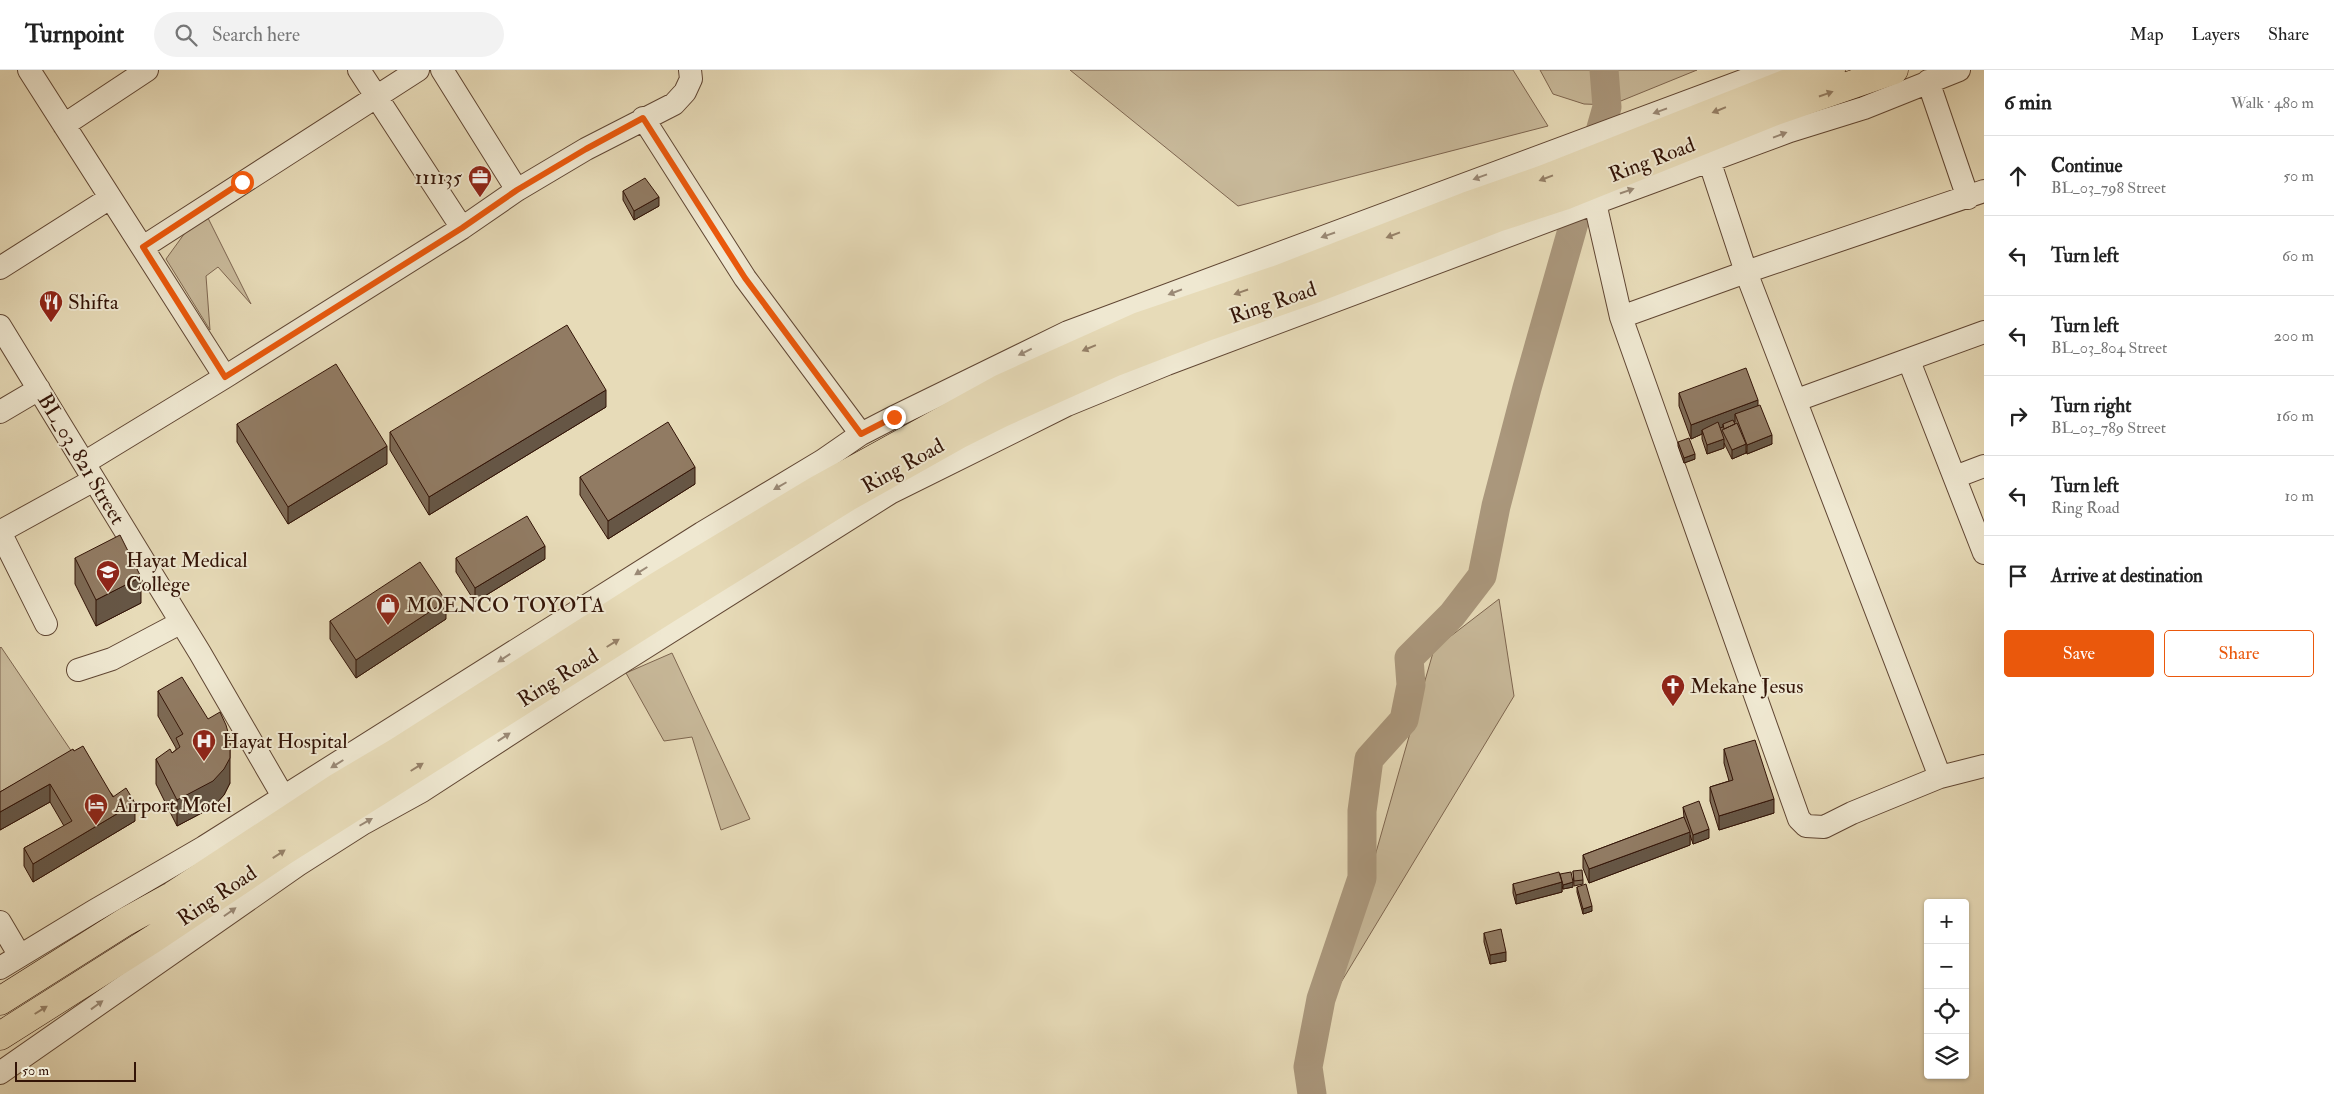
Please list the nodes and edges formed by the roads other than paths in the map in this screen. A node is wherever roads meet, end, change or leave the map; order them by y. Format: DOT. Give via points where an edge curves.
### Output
graph roads {
  1 [pos="29,70"];
  2 [pos="147,70"];
  3 [pos="359,70"];
  4 [pos="418,70"];
  5 [pos="442,70"];
  6 [pos="690,70"];
  7 [pos="1772,70"];
  8 [pos="1831,70"];
  9 [pos="1894,70"];
  10 [pos="1959,70"];
  11 [pos="1928,82"];
  12 [pos="376,97"];
  13 [pos="643,118"];
  14 [pos="64,125"];
  15 [pos="1625,136"];
  16 [pos="1710,162"];
  17 [pos="1587,181"];
  18 [pos="517,190"];
  19 [pos="1976,195"];
  20 [pos="110,198"];
  21 [pos="462,228"];
  22 [pos="143,247"];
  23 [pos="0,268"];
  24 [pos="1746,272"];
  25 [pos="1621,318"];
  26 [pos="0,326"];
  27 [pos="1984,332"];
  28 [pos="1909,361"];
  29 [pos="225,377"];
  30 [pos="39,389"];
  31 [pos="1797,400"];
  32 [pos="0,412"];
  33 [pos="861,434"];
  34 [pos="1984,466"];
  35 [pos="89,471"];
  36 [pos="1955,477"];
  37 [pos="1984,553"];
  38 [pos="180,623"];
  39 [pos="46,624"];
  40 [pos="78,670"];
  41 [pos="1984,766"];
  42 [pos="1940,777"];
  43 [pos="284,798"];
  44 [pos="0,922"];
  45 [pos="20,956"];
  46 [pos="0,968"];
  47 [pos="0,1001"];
  48 [pos="0,1036"];
  49 [pos="0,1073"];
  1 -- 14 [label="street"];
  2 -- 14 [label="street"];
  3 -- 12 [label="street"];
  4 -- 12 [label="street"];
  5 -- 18 [label="street"];
  6 -- 13 [label="street" via="691,79 685,92 674,104"];
  7 -- 15 [label="street, one-way"];
  8 -- 15 [label="highway, Ring Road, one-way"];
  17 -- 9 [label="highway, Ring Road, one-way"];
  10 -- 11 [label="street"];
  16 -- 11 [label="street, one-way"];
  11 -- 19 [label="street"];
  12 -- 21 [label="street"];
  12 -- 22 [label="street"];
  13 -- 18 [label="street"];
  13 -- 33 [label="street" via="745,278"];
  14 -- 20 [label="street"];
  15 -- 17 [label="highway, Ring Road"];
  17 -- 16 [label="street, one-way"];
  16 -- 24 [label="street"];
  17 -- 25 [label="street"];
  17 -- 33 [label="street, Ring Road, one-way" via="1068,332"];
  17 -- 47 [label="highway, Ring Road, one-way" via="1140,326 1002,388 817,490 656,587 338,787 172,896"];
  48 -- 17 [label="highway, Ring Road, one-way" via="153,940 284,850 669,608 846,498 958,435 1002,412 1122,360"];
  49 -- 17 [label="street, Ring Road, one-way" via="298,865 364,823 422,792 576,690 890,494 1067,405 1176,360 1538,225"];
  18 -- 21 [label="street"];
  19 -- 24 [label="street"];
  20 -- 22 [label="street"];
  20 -- 23 [label="street"];
  21 -- 29 [label="street"];
  22 -- 29 [label="street"];
  24 -- 25 [label="street"];
  24 -- 31 [label="street"];
  25 -- 42 [label="street" via="1799,819 1806,826 1824,827"];
  26 -- 30 [label="street, BL_03_821 Street"];
  27 -- 28 [label="street"];
  28 -- 31 [label="street"];
  28 -- 36 [label="street"];
  29 -- 35 [label="street"];
  30 -- 32 [label="street"];
  30 -- 35 [label="street, BL_03_821 Street"];
  31 -- 42 [label="street"];
  33 -- 43 [label="street, Ring Road, one-way"];
  34 -- 36 [label="street"];
  35 -- 38 [label="street, BL_03_821 Street"];
  35 -- 39 [label="street" via="3,530 6,545"];
  36 -- 37 [label="street"];
  38 -- 40 [label="street" via="112,659"];
  38 -- 43 [label="street, BL_03_821 Street"];
  41 -- 42 [label="street"];
  43 -- 45 [label="street, Ring Road"];
  44 -- 45 [label="street"];
  45 -- 46 [label="street, Ring Road"];
}
